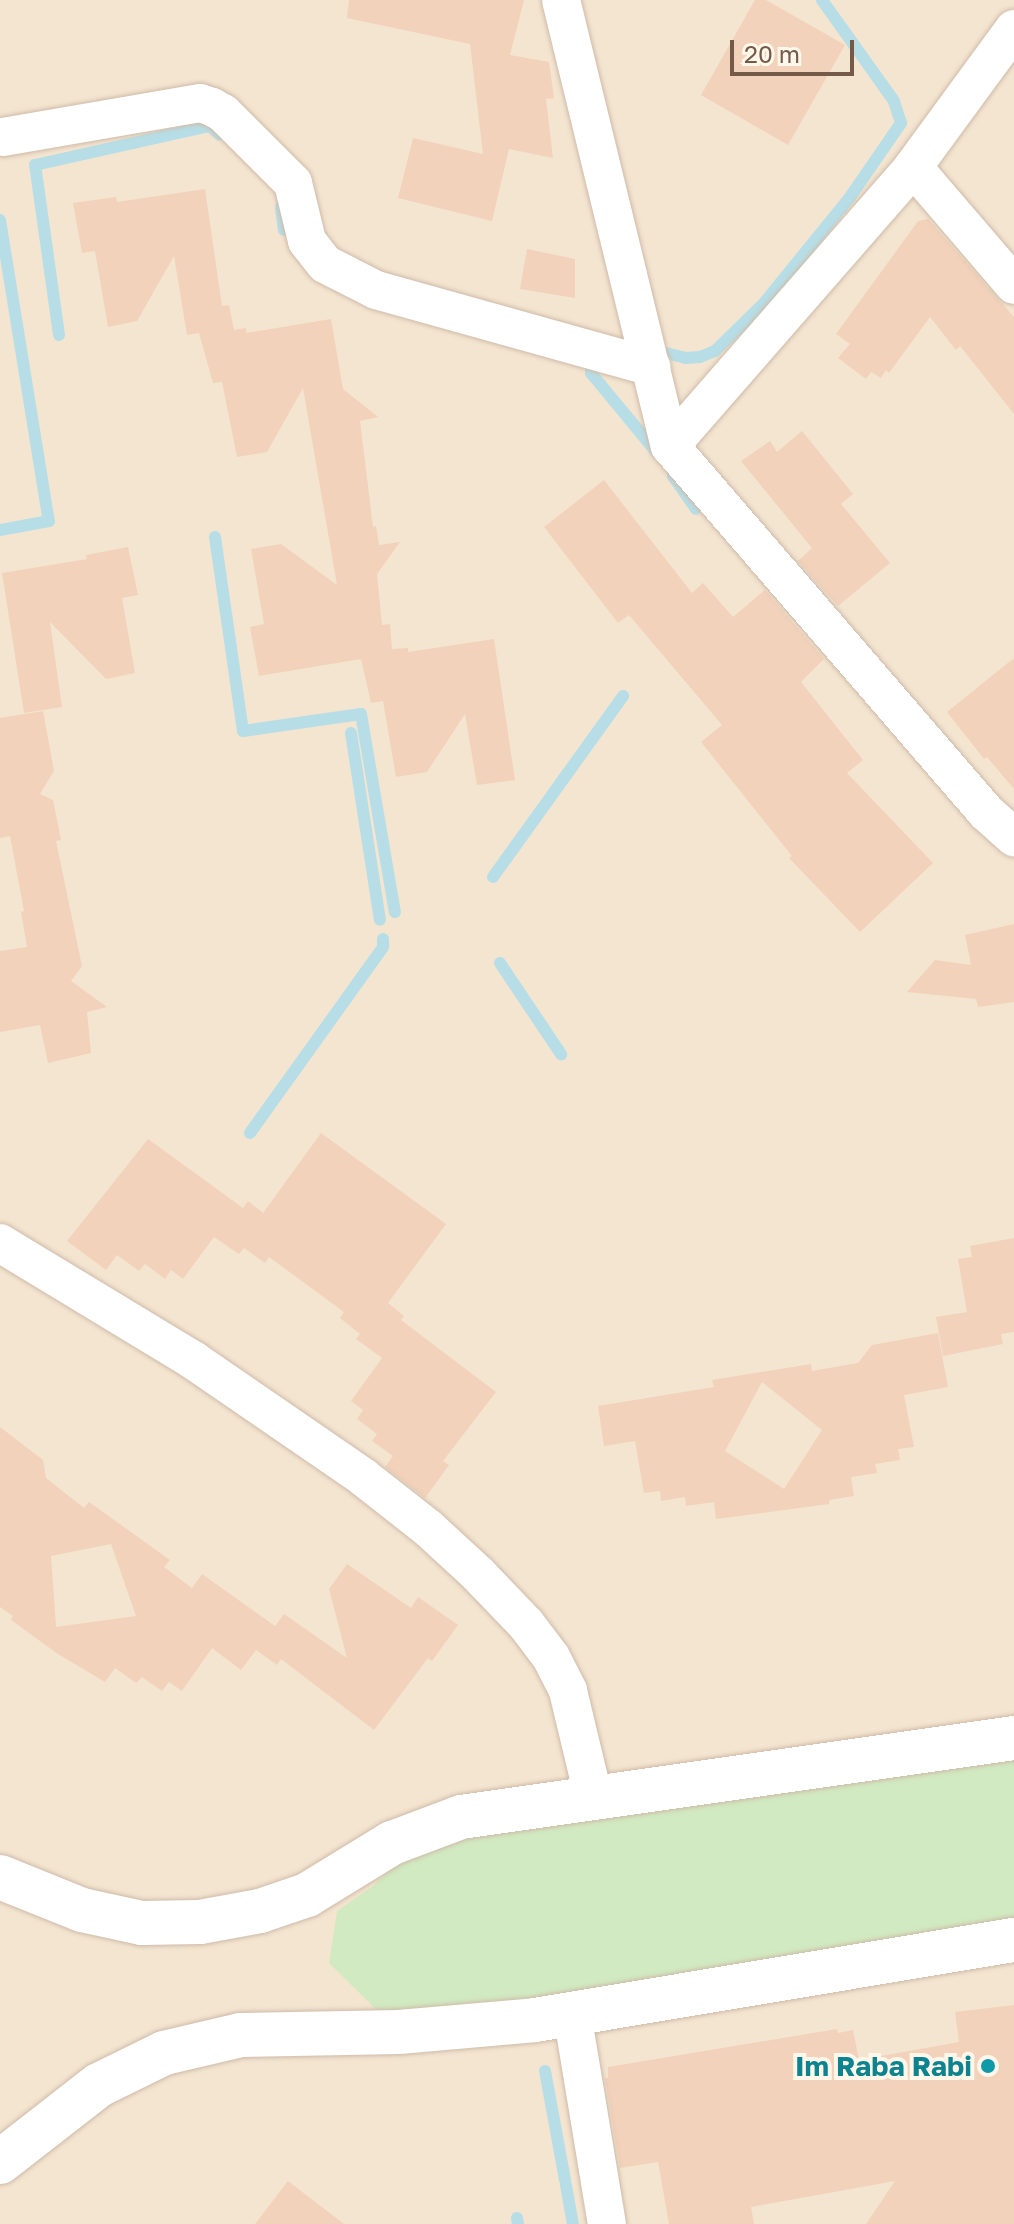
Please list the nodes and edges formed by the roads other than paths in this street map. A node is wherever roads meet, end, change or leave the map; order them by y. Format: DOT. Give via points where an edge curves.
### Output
graph roads {
  1 [pos="561,0"];
  2 [pos="1014,29"];
  3 [pos="3,137"];
  4 [pos="913,167"];
  5 [pos="1014,285"];
  6 [pos="651,367"];
  7 [pos="670,446"];
  8 [pos="1014,837"];
  9 [pos="0,1243"];
  10 [pos="1014,1738"];
  11 [pos="594,1799"];
  12 [pos="0,1877"];
  13 [pos="1014,1940"];
  14 [pos="572,2013"];
  15 [pos="0,2162"];
  16 [pos="607,2224"];
  1 -- 6 [label="street"];
  2 -- 4 [label="street"];
  3 -- 6 [label="street" via="200,103 212,107 293,183 307,241 325,264 376,290"];
  4 -- 5 [label="street"];
  4 -- 7 [label="street"];
  6 -- 7 [label="street"];
  7 -- 8 [label="street" via="986,812"];
  9 -- 11 [label="street" via="193,1360 363,1477 478,1574 551,1657 568,1691"];
  10 -- 11 [label="main road"];
  11 -- 12 [label="main road" via="461,1817 392,1843 307,1895 260,1911 200,1922 142,1923 82,1910"];
  13 -- 14 [label="main road"];
  14 -- 15 [label="main road" via="399,2032 241,2035 164,2053 99,2085"];
  14 -- 16 [label="street"];
}
